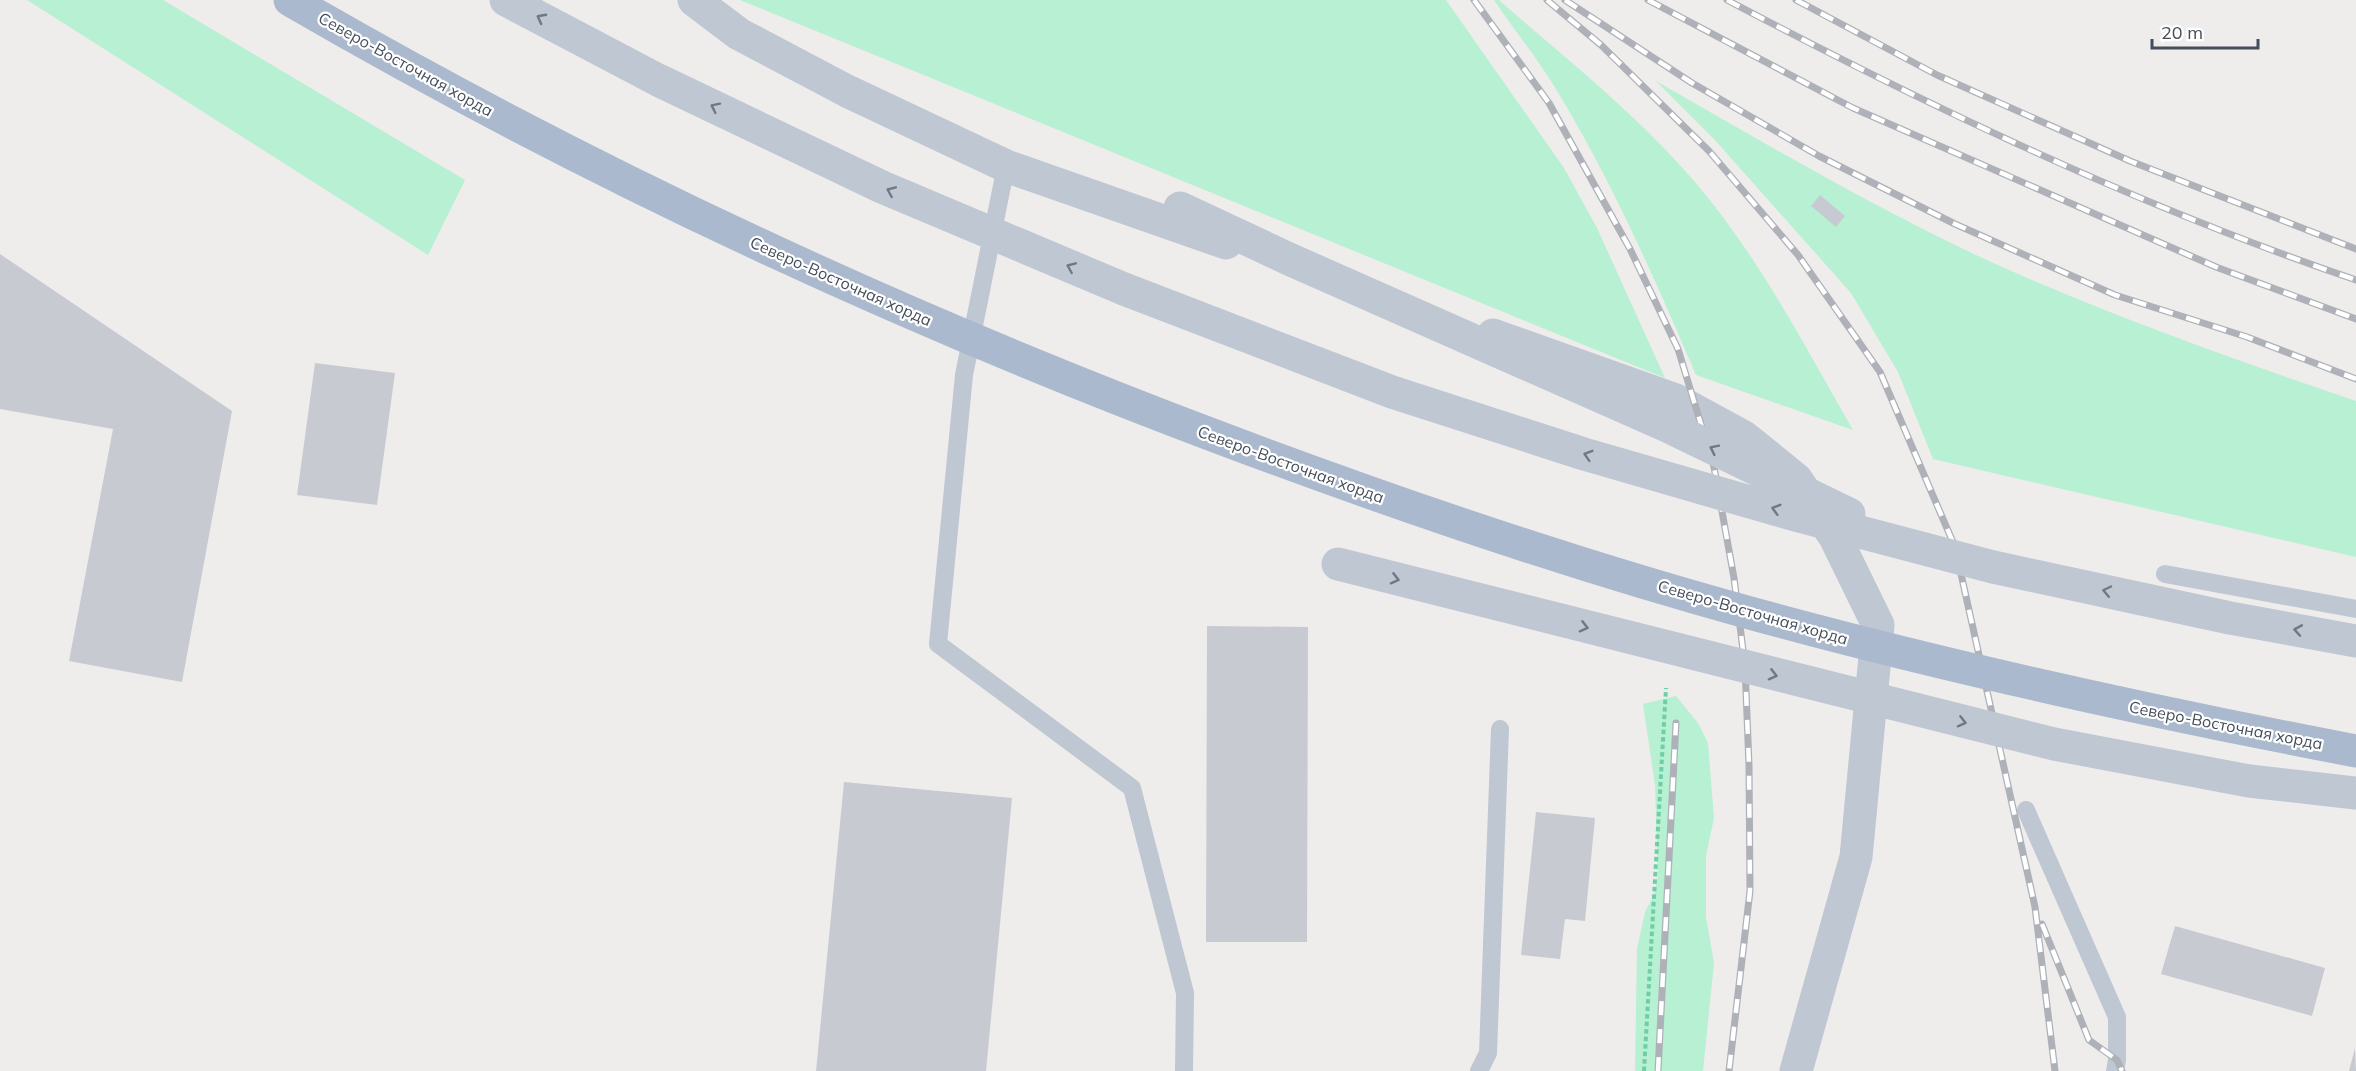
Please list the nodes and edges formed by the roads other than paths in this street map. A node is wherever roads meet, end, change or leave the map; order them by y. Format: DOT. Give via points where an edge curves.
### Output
graph roads {
  1 [pos="290,0"];
  2 [pos="506,0"];
  3 [pos="694,0"];
  4 [pos="1006,166"];
  5 [pos="1180,208"];
  6 [pos="1918,547"];
  7 [pos="1338,564"];
  8 [pos="2165,574"];
  9 [pos="2356,609"];
  10 [pos="2356,641"];
  11 [pos="1500,729"];
  12 [pos="2356,751"];
  13 [pos="2356,794"];
  14 [pos="2026,810"];
  15 [pos="1184,1071"];
  16 [pos="1479,1071"];
  17 [pos="1796,1071"];
  18 [pos="2115,1071"];
  1 -- 12 [label="main road, Северо-Восточная хорда, bridge" via="598,168 829,277 1074,383 1347,486 1545,552 1758,615 1948,665 2192,720"];
  6 -- 2 [label="street, one-way, bridge" via="1584,454 1415,399 1125,290 882,188 658,80"];
  3 -- 4 [label="street" via="749,39 847,91"];
  4 -- 15 [label="lane" via="963,375 938,644 1132,788 1185,993"];
  4 -- 17 [label="street" via="1676,400 1744,437 1796,479 1835,537 1878,625 1856,857"];
  6 -- 5 [label="street, one-way, bridge" via="1667,426"];
  10 -- 6 [label="street, one-way, bridge" via="2196,611"];
  7 -- 13 [label="street, one-way, bridge" via="2054,744 2249,781"];
  8 -- 9 [label="lane"];
  11 -- 16 [label="lane" via="1488,1053"];
  14 -- 18 [label="lane" via="2117,1017"];
}
